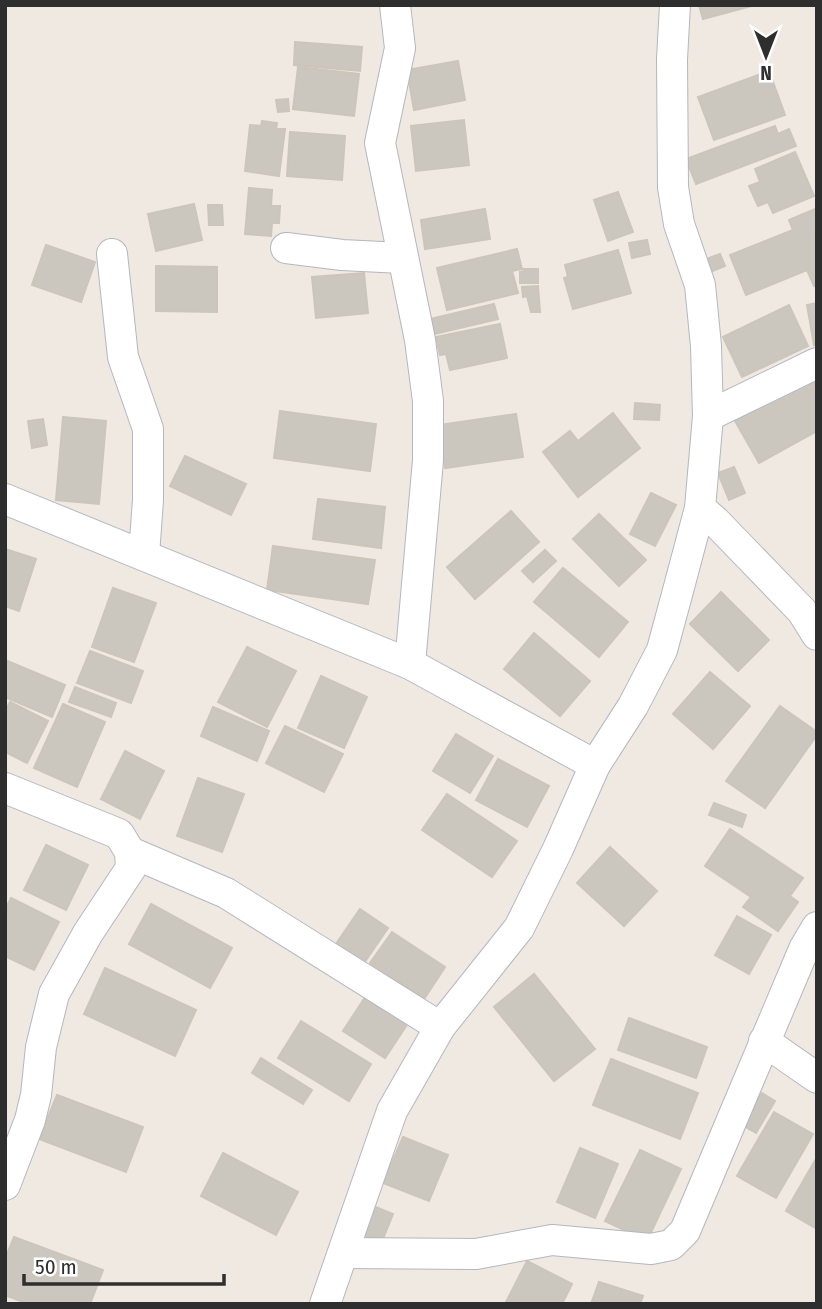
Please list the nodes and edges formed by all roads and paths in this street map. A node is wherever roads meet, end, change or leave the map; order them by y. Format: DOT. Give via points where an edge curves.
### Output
graph roads {
  1 [pos="395,5"];
  2 [pos="675,5"];
  3 [pos="286,248"];
  4 [pos="112,254"];
  5 [pos="402,258"];
  6 [pos="817,363"];
  7 [pos="708,416"];
  8 [pos="5,499"];
  9 [pos="700,508"];
  10 [pos="144,555"];
  11 [pos="817,635"];
  12 [pos="410,664"];
  13 [pos="595,765"];
  14 [pos="5,788"];
  15 [pos="130,852"];
  16 [pos="817,928"];
  17 [pos="440,1027"];
  18 [pos="764,1041"];
  19 [pos="817,1078"];
  20 [pos="5,1185"];
  21 [pos="344,1252"];
  22 [pos="325,1304"];
  1 -- 5 [label="street" via="400,48 380,143"];
  2 -- 7 [label="street" via="673,187 679,224 700,285"];
  3 -- 5 [label="street"];
  4 -- 10 [label="street" via="123,356 148,429"];
  5 -- 12 [label="street" via="428,401 428,460"];
  6 -- 7 [label="street"];
  7 -- 9 [label="street"];
  8 -- 10 [label="street"];
  9 -- 11 [label="street" via="802,611"];
  9 -- 13 [label="street" via="662,650"];
  10 -- 12 [label="street"];
  12 -- 13 [label="street"];
  13 -- 17 [label="street" via="519,928"];
  14 -- 15 [label="street" via="119,834"];
  15 -- 17 [label="street" via="226,893"];
  15 -- 20 [label="street" via="131,868 54,994 33,1107"];
  16 -- 18 [label="street"];
  17 -- 21 [label="street" via="393,1111"];
  18 -- 19 [label="street"];
  18 -- 21 [label="street" via="685,1231 671,1245 651,1249 552,1240 476,1254"];
  21 -- 22 [label="street"];
}
